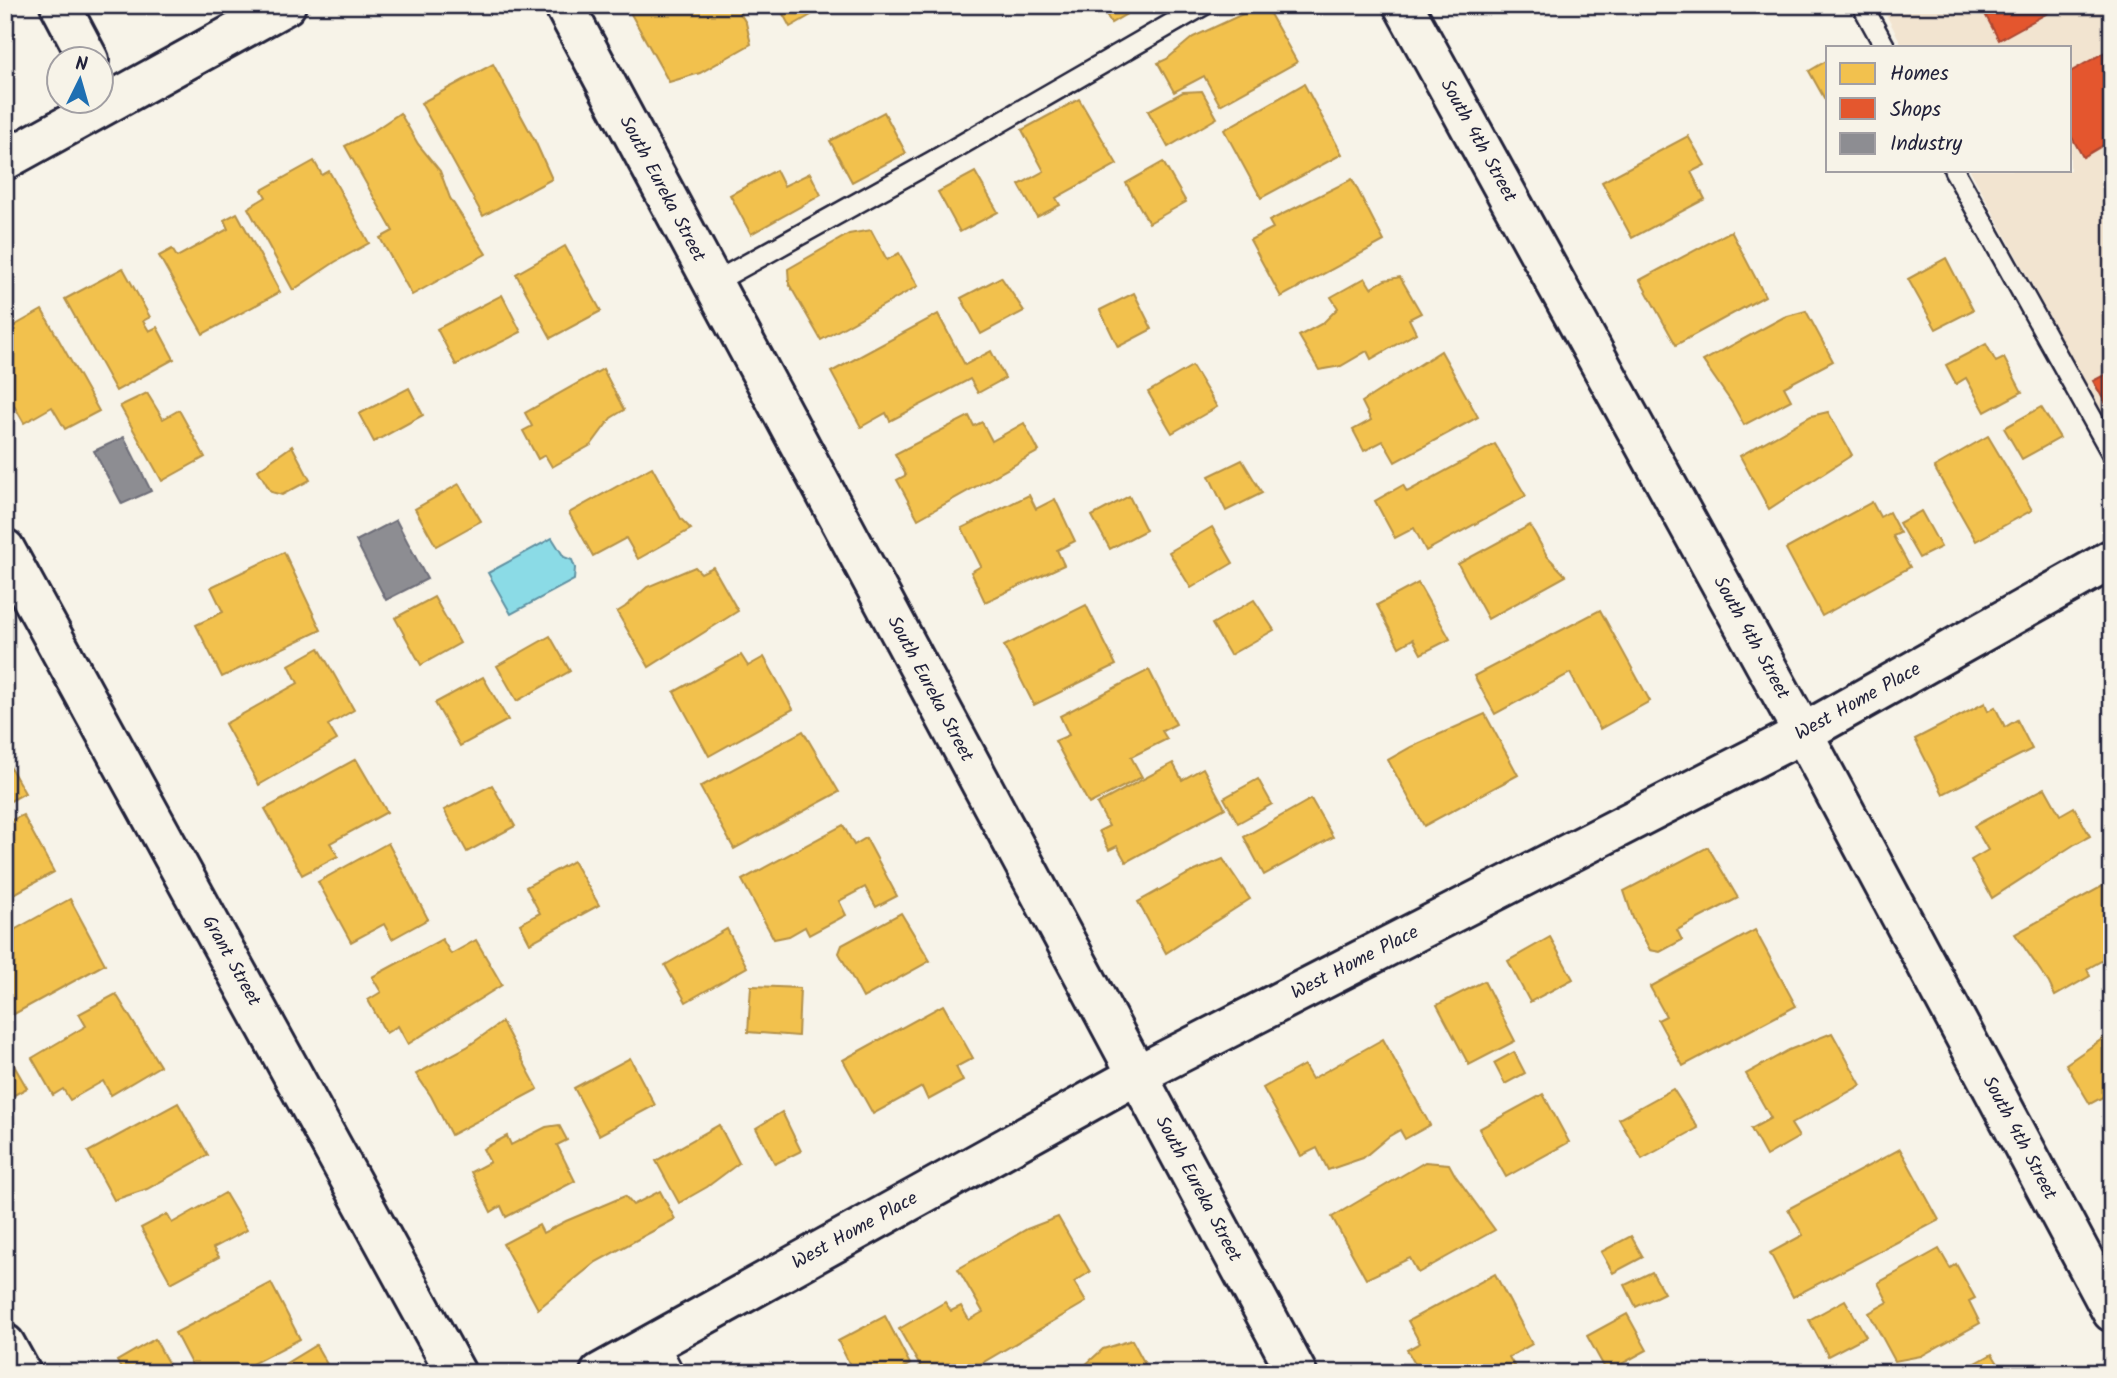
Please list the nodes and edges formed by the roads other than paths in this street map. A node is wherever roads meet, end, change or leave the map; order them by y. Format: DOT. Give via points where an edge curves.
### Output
graph roads {
  1 [pos="60,5"];
  2 [pos="286,5"];
  3 [pos="564,5"];
  4 [pos="1204,5"];
  5 [pos="1403,5"];
  6 [pos="1862,5"];
  7 [pos="82,46"];
  8 [pos="1884,46"];
  9 [pos="116,88"];
  10 [pos="71,116"];
  11 [pos="5,160"];
  12 [pos="1955,172"];
  13 [pos="713,283"];
  14 [pos="2112,454"];
  15 [pos="5,549"];
  16 [pos="2112,559"];
  17 [pos="1803,733"];
  18 [pos="1137,1075"];
  19 [pos="2112,1312"];
  20 [pos="5,1344"];
  21 [pos="666,1357"];
  22 [pos="22,1373"];
  23 [pos="456,1373"];
  24 [pos="600,1373"];
  25 [pos="1297,1373"];
  1 -- 7 [label="street"];
  2 -- 9 [label="street"];
  3 -- 13 [label="street, South Eureka Street"];
  4 -- 13 [label="lane"];
  5 -- 17 [label="street, South 4th Street"];
  6 -- 8 [label="lane"];
  10 -- 11 [label="street"];
  12 -- 14 [label="lane"];
  13 -- 18 [label="street, South Eureka Street"];
  15 -- 23 [label="street, Grant Street"];
  16 -- 17 [label="street, West Home Place"];
  17 -- 18 [label="street, West Home Place"];
  17 -- 19 [label="street, South 4th Street"];
  18 -- 21 [label="street, West Home Place"];
  18 -- 25 [label="street, South Eureka Street"];
  20 -- 22 [label="street"];
  21 -- 24 [label="street, West Home Place"];
}
